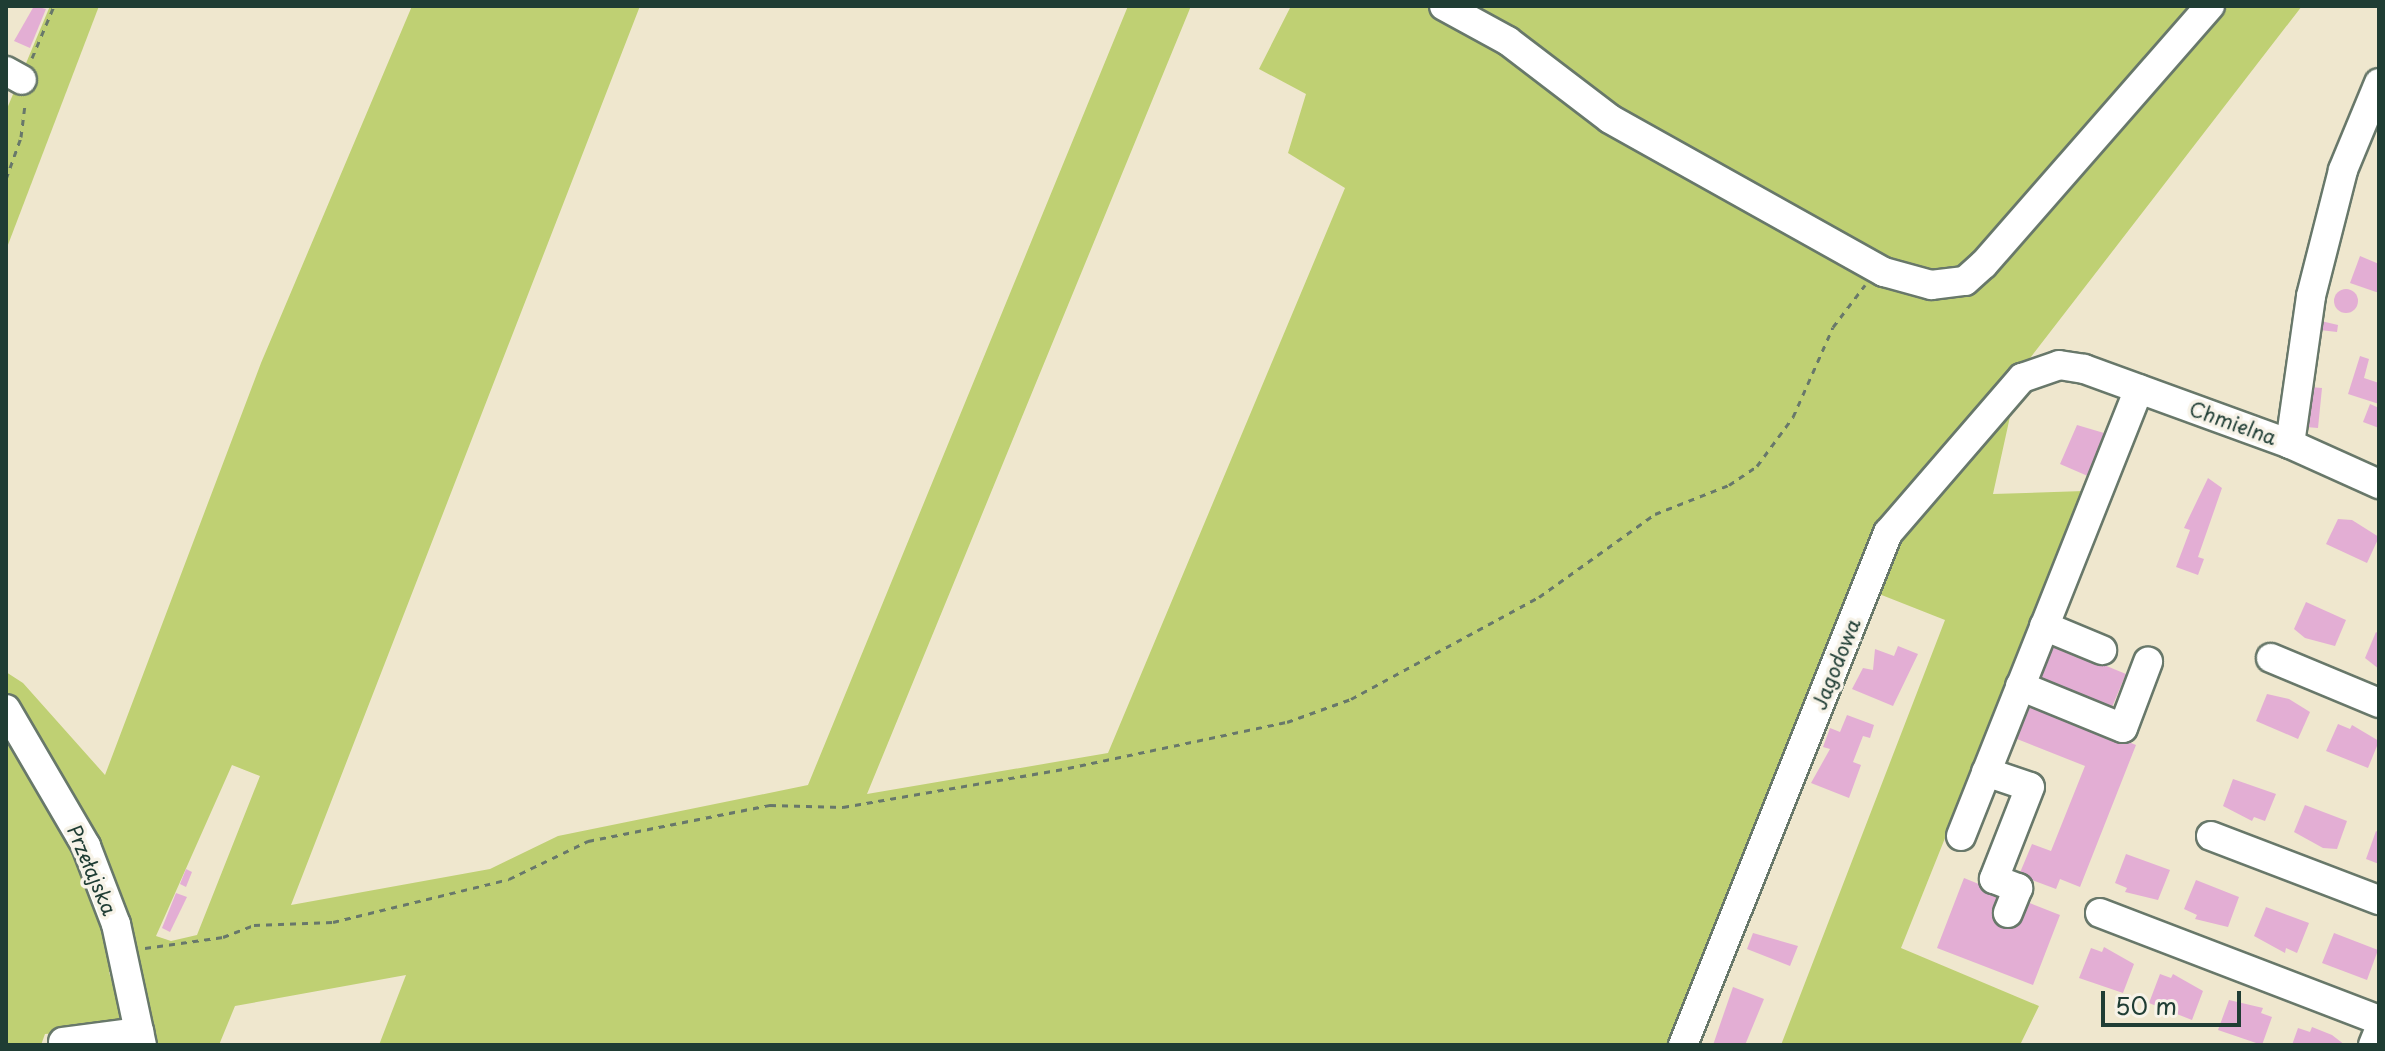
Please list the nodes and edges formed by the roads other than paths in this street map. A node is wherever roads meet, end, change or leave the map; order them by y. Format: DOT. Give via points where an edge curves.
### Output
graph roads {
  1 [pos="1444,6"];
  2 [pos="2210,6"];
  3 [pos="2379,83"];
  4 [pos="2084,369"];
  5 [pos="2139,389"];
  6 [pos="2290,444"];
  7 [pos="2379,484"];
  8 [pos="2044,626"];
  9 [pos="2102,650"];
  10 [pos="2271,658"];
  11 [pos="2148,662"];
  12 [pos="2020,686"];
  13 [pos="2379,703"];
  14 [pos="6,709"];
  15 [pos="1986,772"];
  16 [pos="1961,836"];
  17 [pos="2211,836"];
  18 [pos="2379,900"];
  19 [pos="2008,913"];
  20 [pos="2100,913"];
  21 [pos="2379,1020"];
  22 [pos="2379,1030"];
  23 [pos="141,1039"];
  24 [pos="63,1042"];
  25 [pos="1683,1045"];
  26 [pos="2373,1045"];
  1 -- 2 [label="street" via="1508,41 1610,119 1884,272 1931,285 1965,281 2075,165"];
  3 -- 6 [label="street" via="2343,170 2311,296"];
  4 -- 5 [label="street, Chmielna"];
  4 -- 25 [label="street, Jagodowa" via="2059,365 2022,378 1888,533"];
  5 -- 6 [label="street, Chmielna"];
  5 -- 8 [label="street"];
  6 -- 7 [label="street, Chmielna"];
  8 -- 9 [label="street"];
  8 -- 12 [label="street"];
  10 -- 13 [label="street"];
  11 -- 12 [label="street" via="2123,728"];
  12 -- 15 [label="street"];
  14 -- 23 [label="street, Przełajska" via="86,846 122,954"];
  15 -- 16 [label="street"];
  15 -- 19 [label="street" via="2030,787 1994,879 2018,888"];
  17 -- 18 [label="street"];
  20 -- 21 [label="street"];
  22 -- 26 [label="street"];
  23 -- 24 [label="street"];
}
